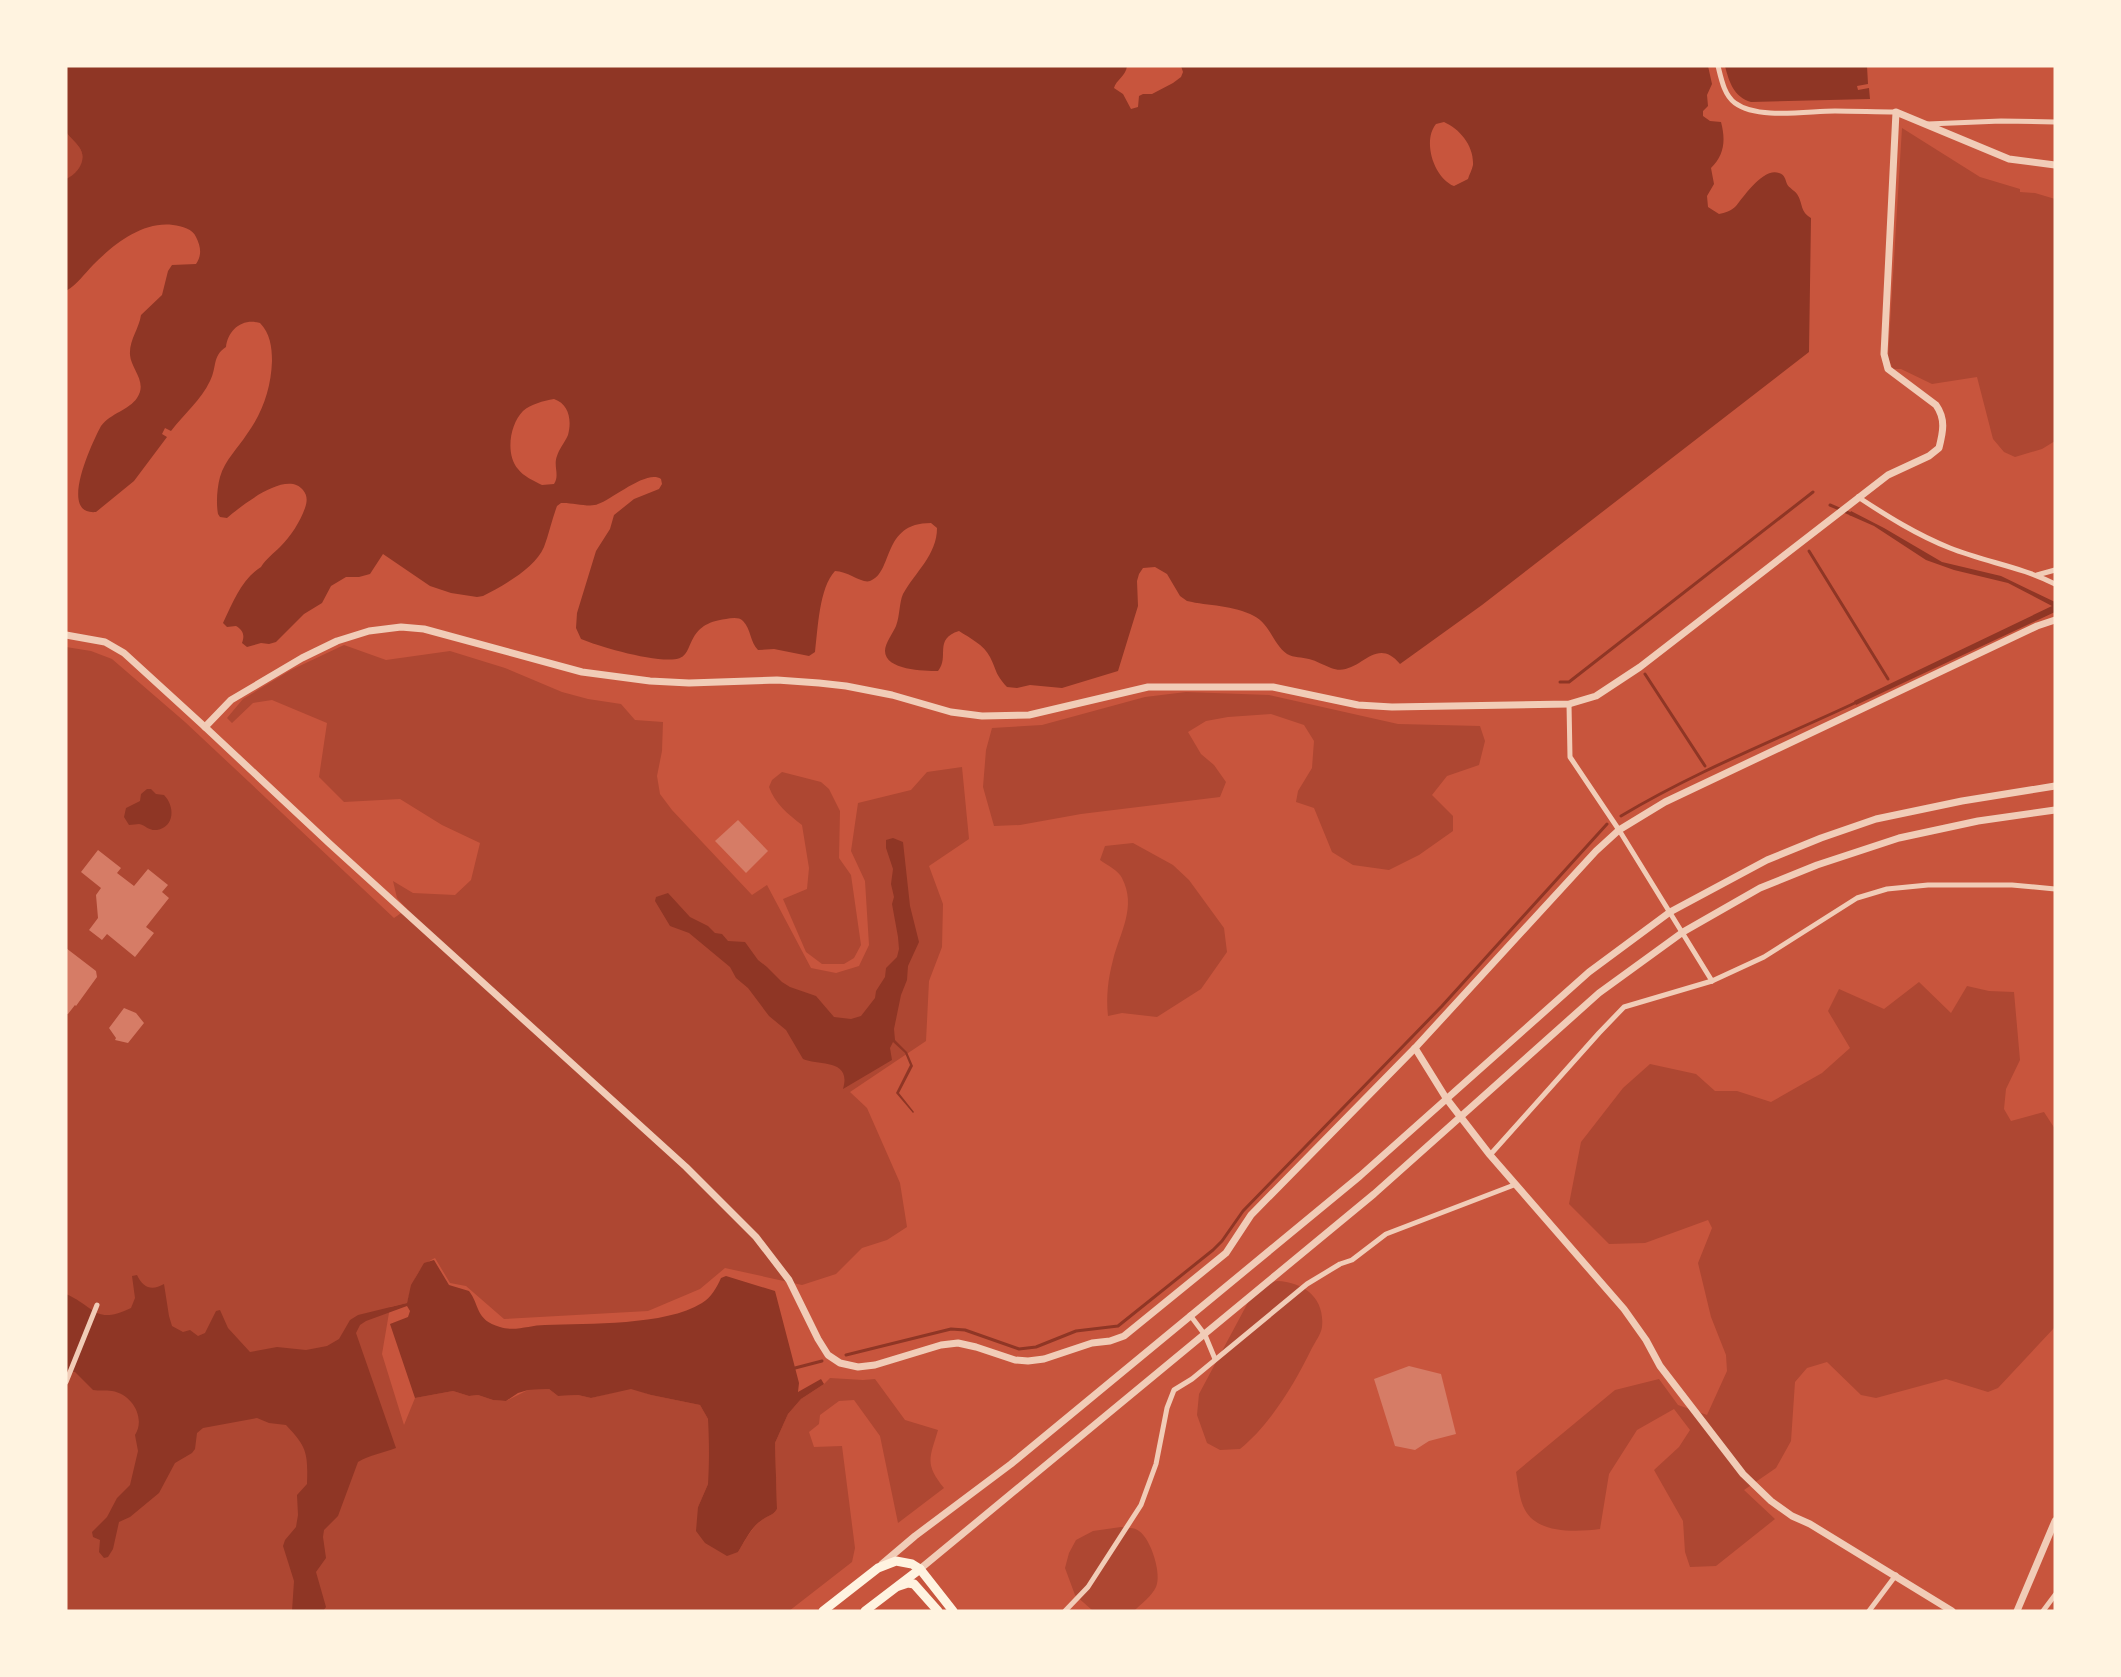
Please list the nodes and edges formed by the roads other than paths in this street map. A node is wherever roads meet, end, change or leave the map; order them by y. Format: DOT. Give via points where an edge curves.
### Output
graph roads {
  1 [pos="1718,66"];
  2 [pos="1896,112"];
  3 [pos="2055,122"];
  4 [pos="1928,124"];
  5 [pos="2055,165"];
  6 [pos="1858,497"];
  7 [pos="2055,570"];
  8 [pos="2037,575"];
  9 [pos="2055,584"];
  10 [pos="2055,620"];
  11 [pos="66,635"];
  12 [pos="1569,705"];
  13 [pos="205,727"];
  14 [pos="2055,786"];
  15 [pos="2055,810"];
  16 [pos="1619,830"];
  17 [pos="2055,889"];
  18 [pos="1670,912"];
  19 [pos="1683,932"];
  20 [pos="1712,981"];
  21 [pos="1415,1048"];
  22 [pos="1446,1098"];
  23 [pos="1461,1117"];
  24 [pos="1490,1155"];
  25 [pos="1514,1185"];
  26 [pos="97,1305"];
  27 [pos="1190,1315"];
  28 [pos="1205,1335"];
  29 [pos="1215,1359"];
  30 [pos="66,1382"];
  31 [pos="2055,1521"];
  32 [pos="906,1544"];
  33 [pos="933,1558"];
  34 [pos="904,1561"];
  35 [pos="878,1568"];
  36 [pos="920,1569"];
  37 [pos="1896,1575"];
  38 [pos="911,1576"];
  39 [pos="928,1580"];
  40 [pos="919,1587"];
  41 [pos="895,1589"];
  42 [pos="2055,1595"];
  43 [pos="823,1611"];
  44 [pos="865,1611"];
  45 [pos="938,1611"];
  46 [pos="953,1611"];
  47 [pos="1065,1611"];
  48 [pos="1869,1611"];
  49 [pos="1952,1611"];
  50 [pos="2018,1611"];
  51 [pos="2043,1611"];
  1 -- 2 [label="street" via="1732,102 1751,111"];
  2 -- 4 [label="street"];
  2 -- 6 [label="street" via="1884,354 1888,369 1936,405 1943,431 1939,448 1929,456 1888,475"];
  3 -- 4 [label="street"];
  4 -- 5 [label="street" via="2009,159"];
  6 -- 8 [label="street" via="1897,523 1951,549"];
  6 -- 12 [label="street" via="1640,667 1596,696"];
  7 -- 8 [label="street"];
  8 -- 9 [label="street"];
  10 -- 16 [label="street" via="1665,802"];
  11 -- 13 [label="street" via="105,642 124,653"];
  12 -- 13 [label="street" via="1392,707 1358,705 1273,687 1148,687 1029,715 982,716 819,683 689,683 582,672 424,629 401,627 337,641 302,658 231,699"];
  12 -- 16 [label="street" via="1570,757"];
  13 -- 21 [label="street" via="686,1167 748,1229 789,1280 828,1355 840,1363 875,1365 958,1343 1028,1361 1124,1336 1226,1253 1251,1215"];
  14 -- 18 [label="street" via="1876,819 1767,860"];
  15 -- 19 [label="street" via="1899,838 1760,888"];
  16 -- 18 [label="street"];
  16 -- 21 [label="street"];
  17 -- 20 [label="street" via="1928,885 1868,893 1764,957"];
  18 -- 19 [label="street"];
  18 -- 22 [label="street" via="1589,972"];
  19 -- 20 [label="street"];
  19 -- 23 [label="street" via="1599,993"];
  20 -- 24 [label="street" via="1624,1007"];
  21 -- 22 [label="street"];
  22 -- 23 [label="street"];
  22 -- 27 [label="street" via="1360,1176"];
  23 -- 24 [label="street"];
  23 -- 28 [label="street"];
  24 -- 25 [label="street"];
  25 -- 29 [label="street" via="1386,1234 1352,1260 1307,1284"];
  25 -- 37 [label="street" via="1624,1309 1660,1366 1743,1474 1792,1516"];
  26 -- 30 [label="street"];
  27 -- 28 [label="street"];
  27 -- 32 [label="street" via="1011,1464"];
  28 -- 29 [label="street"];
  28 -- 33 [label="street"];
  29 -- 47 [label="street" via="1174,1390 1156,1464 1141,1505 1088,1587"];
  31 -- 50 [label="street"];
  32 -- 34 [label="street"];
  32 -- 35 [label="street"];
  33 -- 36 [label="street"];
  33 -- 39 [label="street" via="927,1569"];
  34 -- 35 [label="highway"];
  34 -- 36 [label="highway"];
  34 -- 38 [label="highway"];
  35 -- 43 [label="highway"];
  36 -- 38 [label="highway"];
  36 -- 39 [label="highway"];
  37 -- 48 [label="street"];
  37 -- 49 [label="street"];
  38 -- 40 [label="highway"];
  38 -- 41 [label="highway"];
  39 -- 46 [label="highway"];
  40 -- 41 [label="highway" via="908,1583"];
  40 -- 45 [label="highway"];
  41 -- 44 [label="highway"];
  42 -- 51 [label="street"];
}
